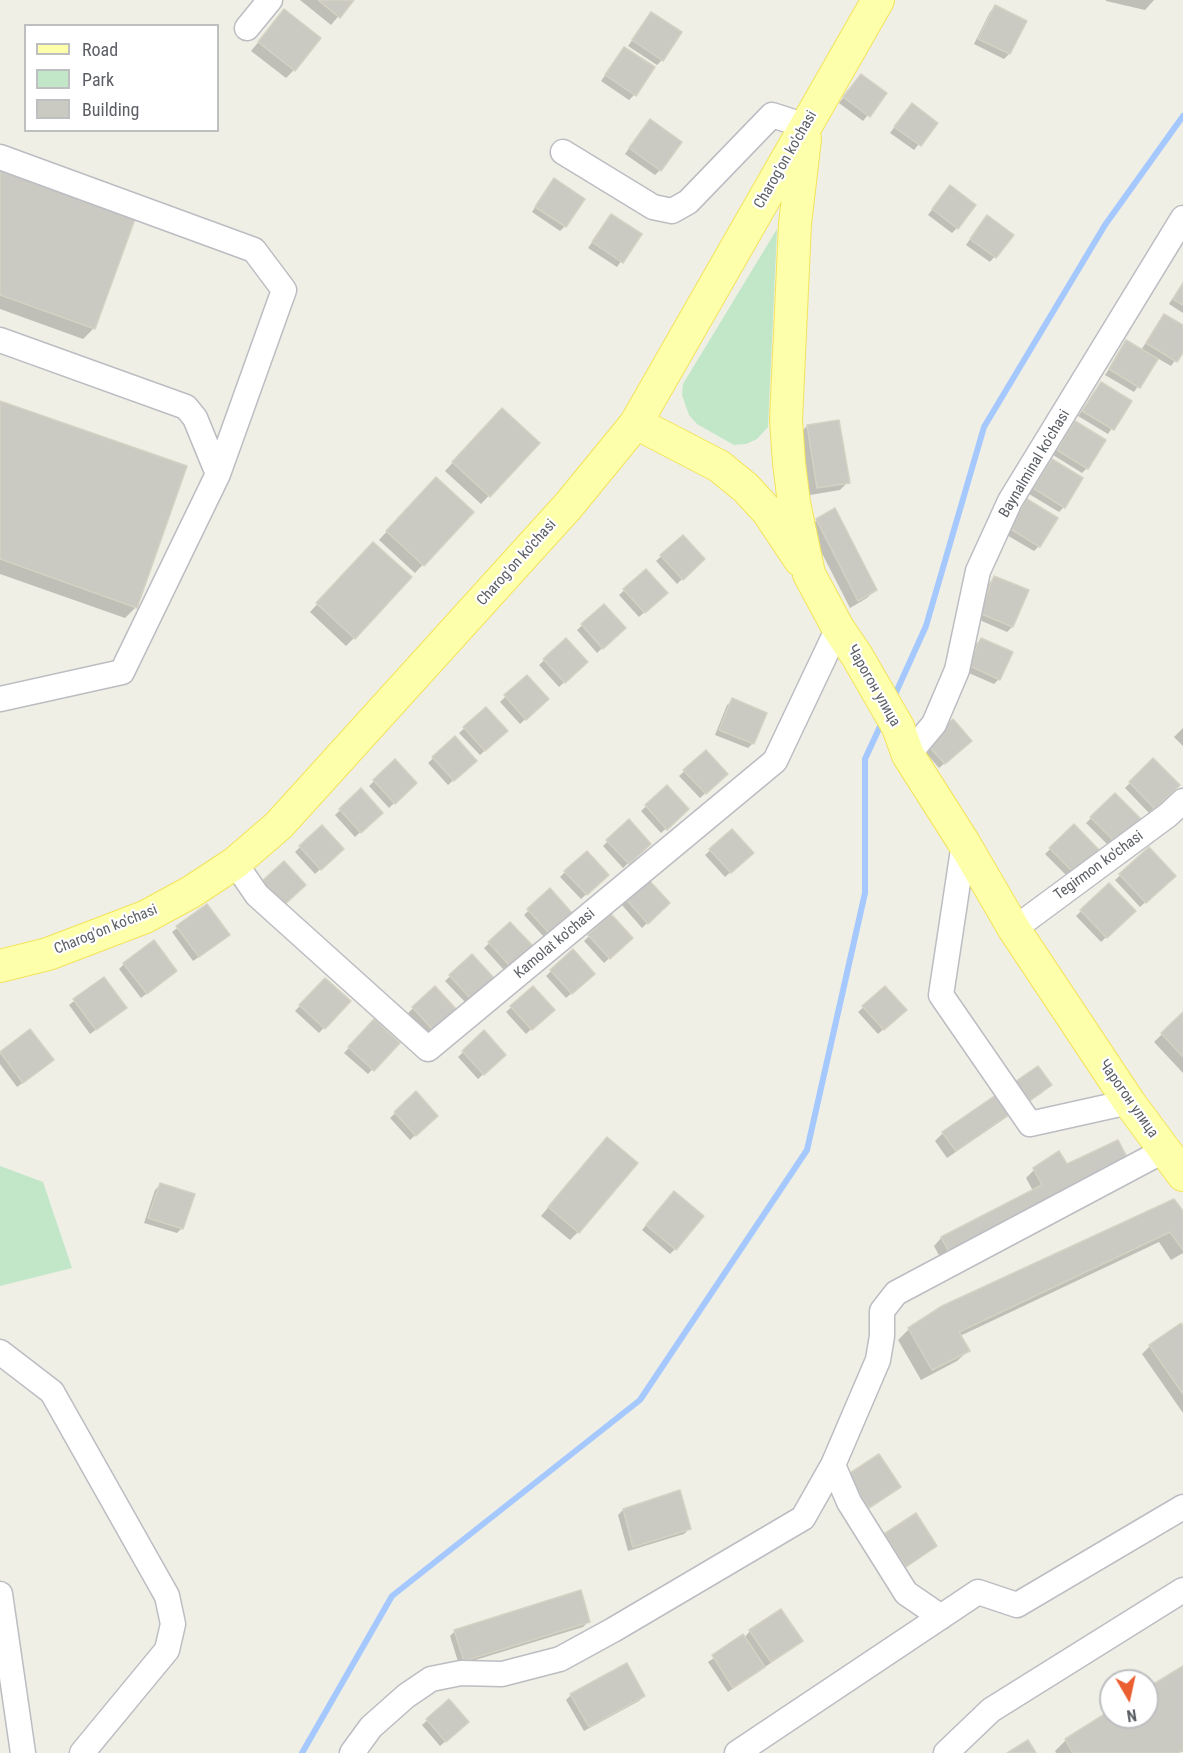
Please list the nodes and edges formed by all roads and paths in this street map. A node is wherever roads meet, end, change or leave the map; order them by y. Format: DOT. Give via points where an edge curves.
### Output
graph roads {
  1 [pos="270,0"];
  2 [pos="878,0"];
  3 [pos="247,28"];
  4 [pos="806,126"];
  5 [pos="563,152"];
  6 [pos="0,157"];
  7 [pos="1183,218"];
  8 [pos="0,340"];
  9 [pos="636,423"];
  10 [pos="218,474"];
  11 [pos="809,574"];
  12 [pos="838,628"];
  13 [pos="0,699"];
  14 [pos="903,741"];
  15 [pos="1183,801"];
  16 [pos="963,843"];
  17 [pos="235,862"];
  18 [pos="1014,929"];
  19 [pos="0,966"];
  20 [pos="1129,1102"];
  21 [pos="1165,1150"];
  22 [pos="1183,1175"];
  23 [pos="0,1352"];
  24 [pos="833,1465"];
  25 [pos="1183,1507"];
  26 [pos="1183,1590"];
  27 [pos="0,1594"];
  28 [pos="941,1617"];
  29 [pos="23,1753"];
  30 [pos="82,1753"];
  31 [pos="352,1753"];
  32 [pos="737,1753"];
  33 [pos="946,1753"];
  1 -- 3 [label="street"];
  2 -- 4 [label="main road, Charog'on ko'chasi"];
  4 -- 5 [label="street" via="772,115 688,202 672,211 653,207"];
  4 -- 9 [label="main road, Charog'on ko'chasi"];
  4 -- 11 [label="main road, Чарогон улица" via="795,224 786,420 794,503"];
  6 -- 10 [label="street" via="254,250 284,291"];
  7 -- 14 [label="street, Baynalminal ko'chasi" via="1010,501 978,571 957,670 934,724"];
  8 -- 10 [label="street" via="186,407 195,417"];
  9 -- 11 [label="main road" via="719,466 746,488 768,512"];
  9 -- 17 [label="main road, Charog'on ko'chasi" via="569,505 295,808"];
  10 -- 13 [label="street" via="122,672"];
  11 -- 12 [label="main road, Чарогон улица"];
  12 -- 14 [label="main road, Чарогон улица"];
  12 -- 17 [label="street, Kamolat ko'chasi" via="775,761 428,1049 257,895"];
  14 -- 16 [label="main road, Чарогон улица"];
  15 -- 18 [label="street, Tegirmon ko'chasi"];
  16 -- 18 [label="main road, Чарогон улица"];
  16 -- 20 [label="street" via="941,995 1030,1124"];
  17 -- 19 [label="main road, Charog'on ko'chasi" via="145,916 48,954"];
  18 -- 20 [label="main road, Чарогон улица"];
  20 -- 21 [label="main road, Чарогон улица"];
  21 -- 22 [label="main road, Чарогон улица"];
  21 -- 24 [label="street" via="896,1293 882,1311 878,1360"];
  23 -- 30 [label="street" via="52,1392 167,1596 173,1624 167,1650"];
  24 -- 28 [label="street" via="849,1502 906,1593"];
  24 -- 31 [label="street" via="803,1518 560,1659 502,1674 461,1673 431,1678 371,1727"];
  25 -- 28 [label="street" via="1017,1605 978,1592"];
  26 -- 33 [label="street" via="991,1710"];
  27 -- 29 [label="street"];
  28 -- 32 [label="street"];
}
